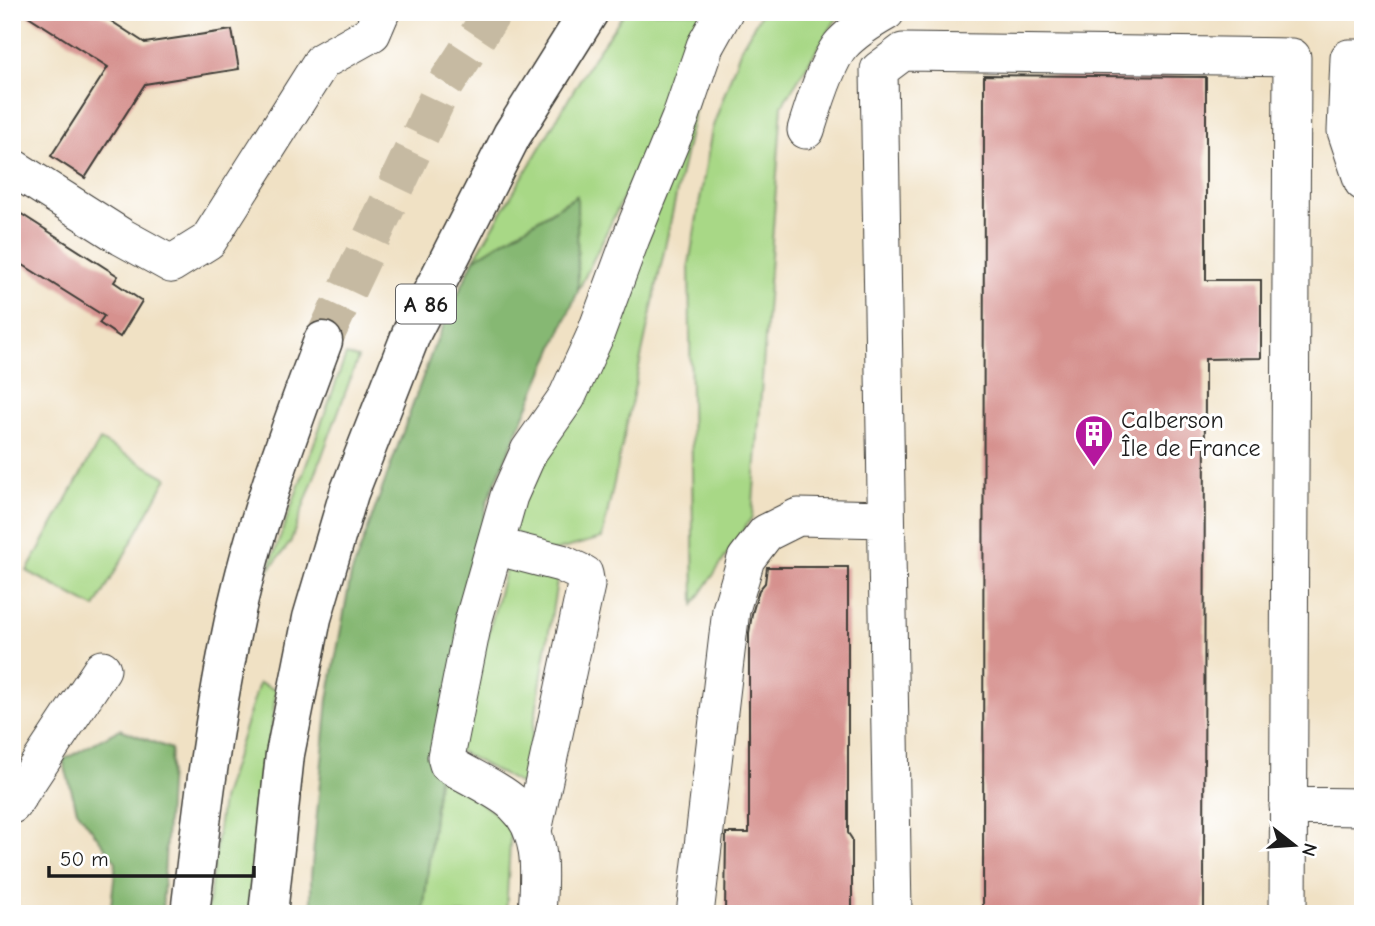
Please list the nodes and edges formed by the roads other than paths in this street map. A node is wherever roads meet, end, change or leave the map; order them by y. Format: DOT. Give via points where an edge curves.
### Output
graph roads {
  1 [pos="381,12"];
  2 [pos="589,12"];
  3 [pos="724,12"];
  4 [pos="886,12"];
  5 [pos="1292,57"];
  6 [pos="1356,58"];
  7 [pos="806,130"];
  8 [pos="12,167"];
  9 [pos="1363,182"];
  10 [pos="323,341"];
  11 [pos="886,519"];
  12 [pos="495,546"];
  13 [pos="102,669"];
  14 [pos="12,805"];
  15 [pos="1288,806"];
  16 [pos="1363,807"];
  17 [pos="533,831"];
  18 [pos="270,908"];
  19 [pos="190,914"];
  20 [pos="537,914"];
  21 [pos="695,914"];
  22 [pos="893,914"];
  23 [pos="1288,914"];
  1 -- 8 [label="lane" via="372,33 322,61 208,241 171,264"];
  2 -- 18 [label="highway, A 86" via="512,135 412,332 349,493 312,618 288,740"];
  3 -- 12 [label="lane" via="705,46 594,338 567,397 529,452 509,496"];
  4 -- 7 [label="lane" via="840,46"];
  5 -- 6 [label="lane"];
  5 -- 11 [label="lane" via="904,52 879,70"];
  5 -- 15 [label="lane"];
  6 -- 9 [label="lane" via="1346,131"];
  10 -- 19 [label="highway" via="281,454 231,634"];
  11 -- 21 [label="lane" via="798,517 766,533 746,559 731,610"];
  11 -- 22 [label="lane"];
  12 -- 17 [label="lane" via="472,622 446,757 448,764 515,804"];
  12 -- 17 [label="lane" via="561,563 584,574 586,585"];
  13 -- 14 [label="lane"];
  15 -- 16 [label="lane"];
  15 -- 23 [label="lane"];
  17 -- 20 [label="lane" via="539,862"];
}
